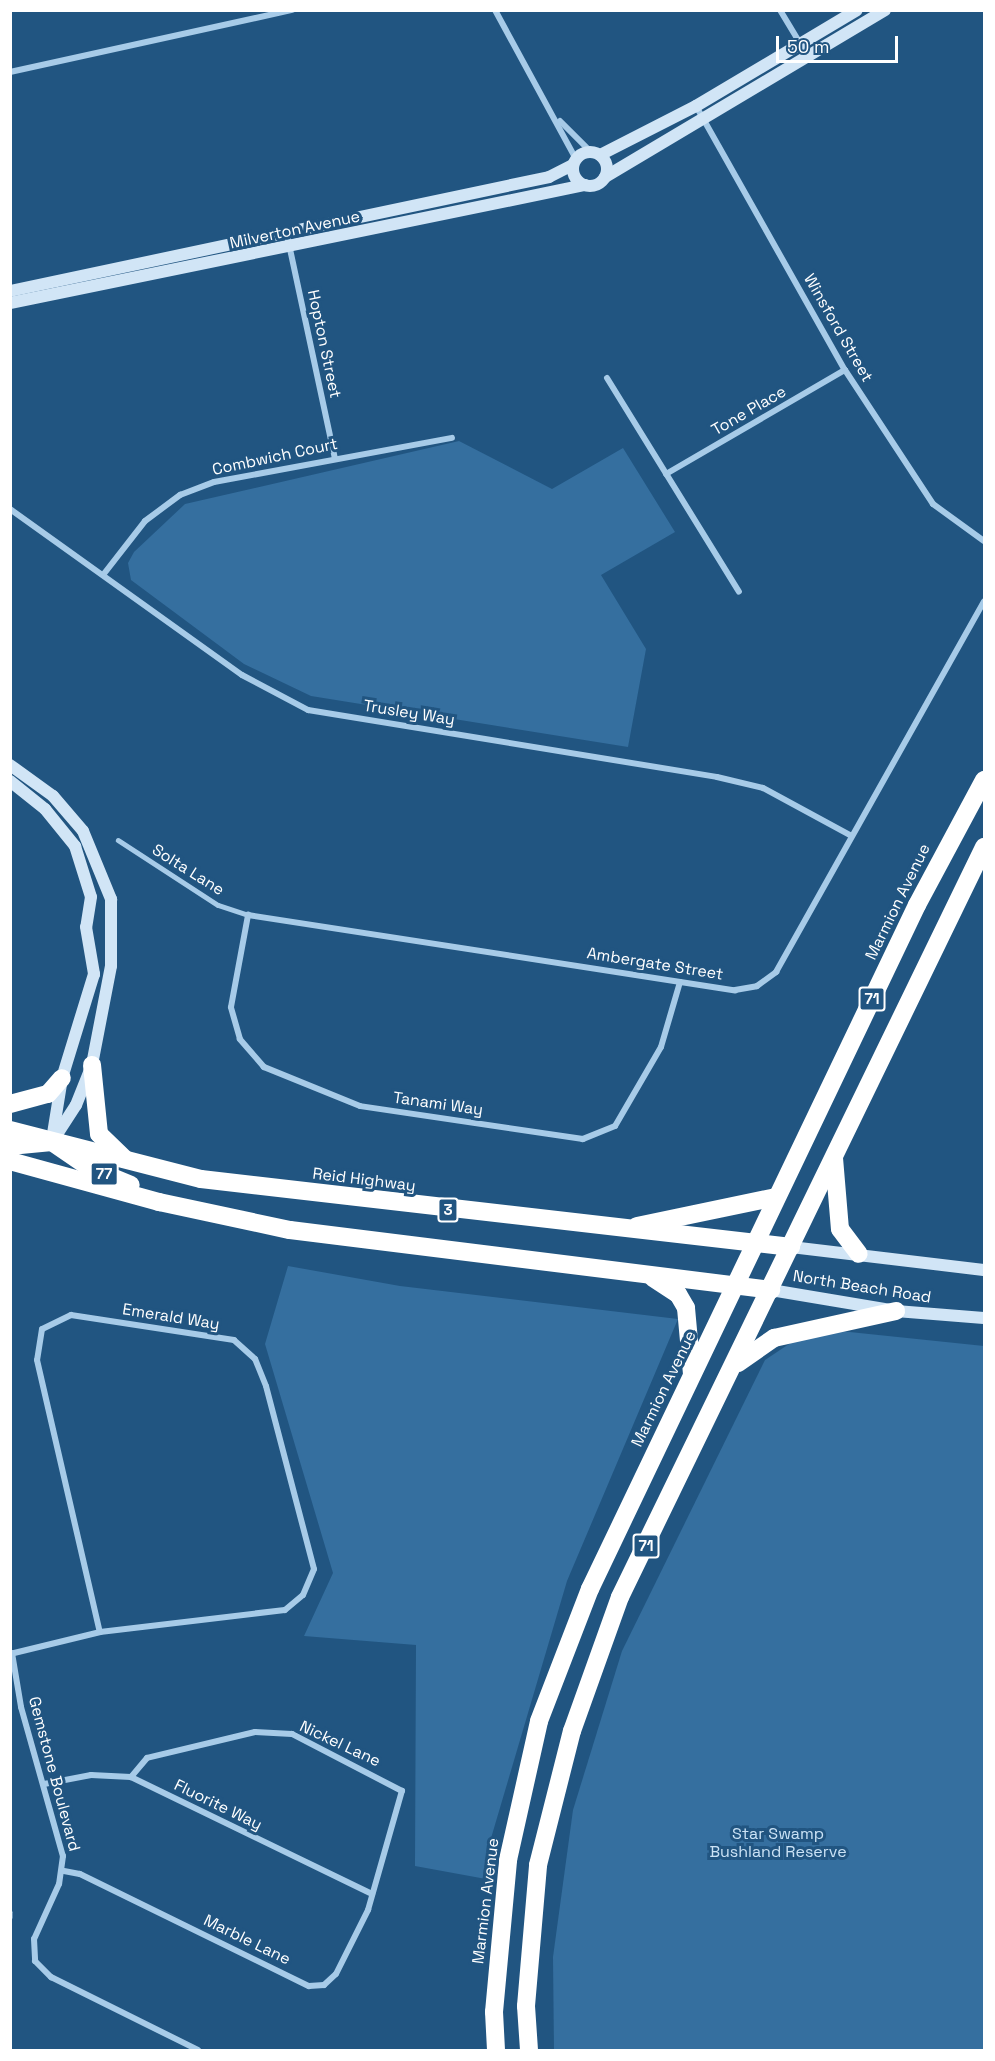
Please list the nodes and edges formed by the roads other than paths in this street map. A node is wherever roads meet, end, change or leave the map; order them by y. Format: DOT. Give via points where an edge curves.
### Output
graph roads {
  1 [pos="292,10"];
  2 [pos="495,10"];
  3 [pos="780,10"];
  4 [pos="857,10"];
  5 [pos="885,10"];
  6 [pos="799,43"];
  7 [pos="807,55"];
  8 [pos="10,72"];
  9 [pos="696,106"];
  10 [pos="557,118"];
  11 [pos="703,118"];
  12 [pos="596,153"];
  13 [pos="575,162"];
  14 [pos="605,177"];
  15 [pos="585,185"];
  16 [pos="287,235"];
  17 [pos="291,249"];
  18 [pos="10,291"];
  19 [pos="10,303"];
  20 [pos="845,370"];
  21 [pos="607,378"];
  22 [pos="452,438"];
  23 [pos="335,459"];
  24 [pos="666,474"];
  25 [pos="10,509"];
  26 [pos="984,541"];
  27 [pos="103,576"];
  28 [pos="739,592"];
  29 [pos="984,601"];
  30 [pos="10,765"];
  31 [pos="984,780"];
  32 [pos="10,781"];
  33 [pos="850,835"];
  34 [pos="118,840"];
  35 [pos="984,847"];
  36 [pos="248,915"];
  37 [pos="680,982"];
  38 [pos="92,1065"];
  39 [pos="62,1078"];
  40 [pos="10,1104"];
  41 [pos="10,1130"];
  42 [pos="52,1142"];
  43 [pos="10,1146"];
  44 [pos="834,1156"];
  45 [pos="10,1161"];
  46 [pos="128,1162"];
  47 [pos="776,1197"];
  48 [pos="159,1202"];
  49 [pos="618,1230"];
  50 [pos="754,1244"];
  51 [pos="790,1247"];
  52 [pos="860,1254"];
  53 [pos="984,1270"];
  54 [pos="651,1276"];
  55 [pos="735,1286"];
  56 [pos="771,1290"];
  57 [pos="896,1311"];
  58 [pos="984,1318"];
  59 [pos="734,1366"];
  60 [pos="692,1374"];
  61 [pos="100,1632"];
  62 [pos="11,1654"];
  63 [pos="131,1777"];
  64 [pos="44,1784"];
  65 [pos="63,1871"];
  66 [pos="372,1894"];
  67 [pos="10,1912"];
  68 [pos="10,1917"];
  69 [pos="198,2050"];
  70 [pos="496,2050"];
  71 [pos="529,2050"];
  1 -- 8 [label="street"];
  2 -- 10 [label="street"];
  3 -- 6 [label="street"];
  4 -- 6 [label="street"];
  5 -- 7 [label="street"];
  6 -- 7 [label="street"];
  6 -- 9 [label="street"];
  7 -- 11 [label="street"];
  9 -- 11 [label="street, Winsford Street"];
  9 -- 12 [label="street"];
  10 -- 12 [label="street"];
  10 -- 13 [label="street"];
  11 -- 14 [label="street"];
  11 -- 20 [label="street, Winsford Street"];
  12 -- 13 [label="street"];
  12 -- 14 [label="street" via="607,165"];
  13 -- 15 [label="street" via="575,177"];
  13 -- 16 [label="street, Milverton Avenue" via="549,177"];
  14 -- 15 [label="street"];
  15 -- 17 [label="street, Milverton Avenue"];
  16 -- 17 [label="street, Hopton Street"];
  16 -- 18 [label="street, Milverton Avenue"];
  17 -- 19 [label="street, Milverton Avenue"];
  17 -- 23 [label="street, Hopton Street"];
  20 -- 24 [label="street, Tone Place"];
  20 -- 26 [label="street, Winsford Street" via="933,504"];
  21 -- 24 [label="street"];
  22 -- 23 [label="street, Combwich Court"];
  23 -- 27 [label="street, Combwich Court" via="214,482 180,495 145,521"];
  24 -- 28 [label="street"];
  25 -- 27 [label="street, Trusley Way"];
  27 -- 33 [label="street, Trusley Way" via="242,675 308,710 717,777 763,788"];
  29 -- 33 [label="street, Ambergate Street"];
  30 -- 38 [label="street" via="53,796 82,831 111,899 111,966"];
  31 -- 47 [label="highway, Marmion Avenue / 71" via="943,854"];
  32 -- 39 [label="street" via="60,825 88,877 86,927 94,974"];
  33 -- 37 [label="street, Ambergate Street" via="776,972 757,986 735,990"];
  34 -- 36 [label="lane, Solta Lane" via="218,905"];
  35 -- 44 [label="highway, 71"];
  36 -- 37 [label="street, Ambergate Street"];
  36 -- 37 [label="street, Tanami Way" via="231,1007 240,1039 264,1067 360,1106 583,1139 601,1136 615,1126 661,1047"];
  38 -- 42 [label="street" via="76,1105"];
  38 -- 46 [label="highway" via="99,1134"];
  39 -- 40 [label="highway" via="48,1094"];
  39 -- 42 [label="street"];
  41 -- 42 [label="highway, Reid Highway / 3"];
  42 -- 43 [label="highway"];
  42 -- 46 [label="highway, Reid Highway / 3"];
  42 -- 48 [label="highway, 77" via="77,1161"];
  44 -- 51 [label="highway, 71"];
  44 -- 52 [label="highway" via="840,1228"];
  45 -- 48 [label="highway"];
  46 -- 49 [label="highway, Reid Highway / 3" via="201,1179"];
  47 -- 49 [label="highway"];
  47 -- 50 [label="highway, Marmion Avenue / 71"];
  48 -- 54 [label="highway" via="290,1230"];
  49 -- 50 [label="highway, Reid Highway / 3"];
  50 -- 51 [label="highway, Reid Highway / 3"];
  50 -- 55 [label="highway, Marmion Avenue / 71"];
  51 -- 52 [label="street, North Beach Road"];
  51 -- 56 [label="highway, 71"];
  52 -- 53 [label="street, North Beach Road"];
  54 -- 55 [label="highway"];
  54 -- 60 [label="highway" via="678,1294 686,1308"];
  55 -- 56 [label="highway"];
  55 -- 60 [label="highway, Marmion Avenue / 71"];
  56 -- 57 [label="street, North Beach Road"];
  56 -- 59 [label="highway, 71"];
  57 -- 58 [label="street, North Beach Road"];
  57 -- 59 [label="highway" via="774,1338"];
  59 -- 71 [label="highway, 71" via="620,1597 572,1731 538,1865 526,2006"];
  60 -- 70 [label="highway, Marmion Avenue / 71" via="590,1589 539,1721 508,1860"];
  61 -- 61 [label="street, Emerald Way" via="37,1360 42,1329 71,1315 234,1340 255,1359 266,1386 314,1569 303,1595 285,1610"];
  61 -- 62 [label="street, Emerald Way"];
  62 -- 64 [label="street, Gemstone Boulevard"];
  63 -- 64 [label="street, Fluorite Way" via="91,1775"];
  63 -- 66 [label="street, Fluorite Way"];
  63 -- 66 [label="street, Nickel Lane" via="147,1758 255,1732 292,1734 385,1779 402,1791 402,1800"];
  64 -- 65 [label="street, Gemstone Boulevard"];
  65 -- 66 [label="street, Marble Lane" via="80,1874 309,1986 324,1985 336,1974"];
  65 -- 69 [label="street, Gemstone Boulevard" via="34,1939 35,1961 51,1977"];
  67 -- 68 [label="lane"];
}
